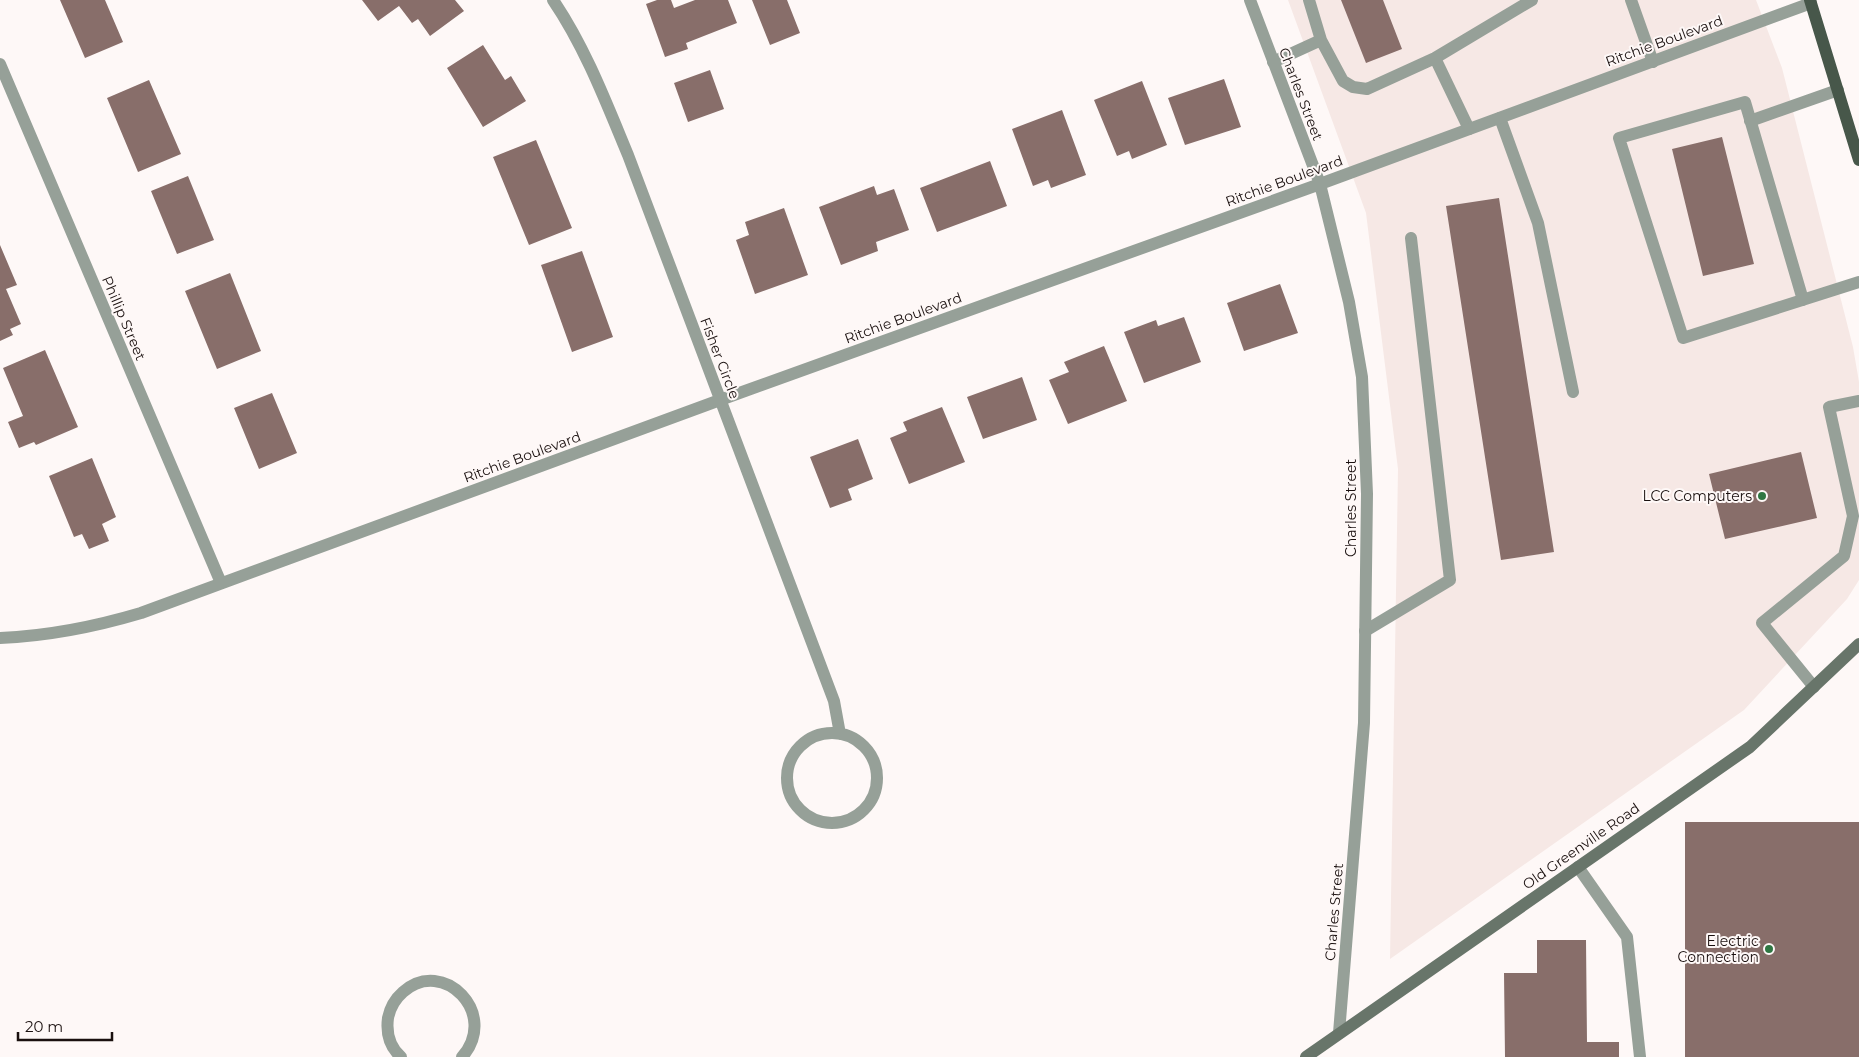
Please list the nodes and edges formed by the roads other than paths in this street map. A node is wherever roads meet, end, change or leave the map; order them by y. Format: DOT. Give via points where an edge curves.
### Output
graph roads {
  1 [pos="553,0"];
  2 [pos="1250,0"];
  3 [pos="1309,0"];
  4 [pos="1532,0"];
  5 [pos="1631,0"];
  6 [pos="1810,1"];
  7 [pos="1322,40"];
  8 [pos="1435,58"];
  9 [pos="1273,62"];
  10 [pos="1653,62"];
  11 [pos="0,64"];
  12 [pos="1838,90"];
  13 [pos="1500,118"];
  14 [pos="1750,120"];
  15 [pos="1469,129"];
  16 [pos="1859,160"];
  17 [pos="1320,184"];
  18 [pos="1411,238"];
  19 [pos="1859,282"];
  20 [pos="1803,300"];
  21 [pos="1573,392"];
  22 [pos="720,400"];
  23 [pos="1859,401"];
  24 [pos="221,583"];
  25 [pos="1365,631"];
  26 [pos="0,638"];
  27 [pos="1859,644"];
  28 [pos="1814,686"];
  29 [pos="840,734"];
  30 [pos="1578,867"];
  31 [pos="1339,1033"];
  32 [pos="1320,1052"];
  33 [pos="400,1057"];
  34 [pos="462,1057"];
  35 [pos="1306,1057"];
  36 [pos="1640,1057"];
  1 -- 22 [label="street, Fisher Circle" via="598,84"];
  2 -- 9 [label="street, Charles Street"];
  3 -- 7 [label="street"];
  4 -- 8 [label="street"];
  5 -- 10 [label="street"];
  6 -- 10 [label="street, Ritchie Boulevard"];
  6 -- 12 [label="main road"];
  7 -- 8 [label="street" via="1343,81 1353,87 1367,89"];
  7 -- 9 [label="street"];
  8 -- 15 [label="street"];
  9 -- 17 [label="street, Charles Street"];
  10 -- 13 [label="street, Ritchie Boulevard"];
  11 -- 24 [label="street, Phillip Street"];
  12 -- 14 [label="street"];
  12 -- 16 [label="main road"];
  13 -- 15 [label="street, Ritchie Boulevard"];
  13 -- 21 [label="street" via="1538,223"];
  14 -- 20 [label="street"];
  14 -- 20 [label="street" via="1745,102 1619,138 1683,338"];
  15 -- 17 [label="street, Ritchie Boulevard"];
  17 -- 22 [label="street, Ritchie Boulevard"];
  17 -- 25 [label="street, Charles Street" via="1349,302 1362,377 1367,494"];
  18 -- 25 [label="street" via="1450,580"];
  19 -- 20 [label="street"];
  22 -- 24 [label="street, Ritchie Boulevard"];
  22 -- 29 [label="street, Fisher Circle" via="834,701"];
  23 -- 28 [label="street" via="1829,407 1853,516 1844,556 1762,624"];
  24 -- 26 [label="street, Ritchie Boulevard" via="105,623 57,633"];
  25 -- 31 [label="street, Charles Street" via="1364,723"];
  27 -- 28 [label="main road, Old Greenville Road"];
  28 -- 30 [label="main road, Old Greenville Road" via="1750,747"];
  29 -- 29 [label="street" via="828,733 807,740 796,750 788,769 787,784 791,798 802,812 821,822 847,821 860,814 872,800 876,786 876,765 867,749 856,739"];
  30 -- 31 [label="main road, Old Greenville Road"];
  30 -- 36 [label="street" via="1628,937"];
  31 -- 32 [label="main road, Old Greenville Road"];
  32 -- 35 [label="main road, Old Greenville Road"];
  33 -- 34 [label="street" via="388,1035 392,1006 407,989 431,982 456,989 472,1010 476,1027 472,1044"];
}
